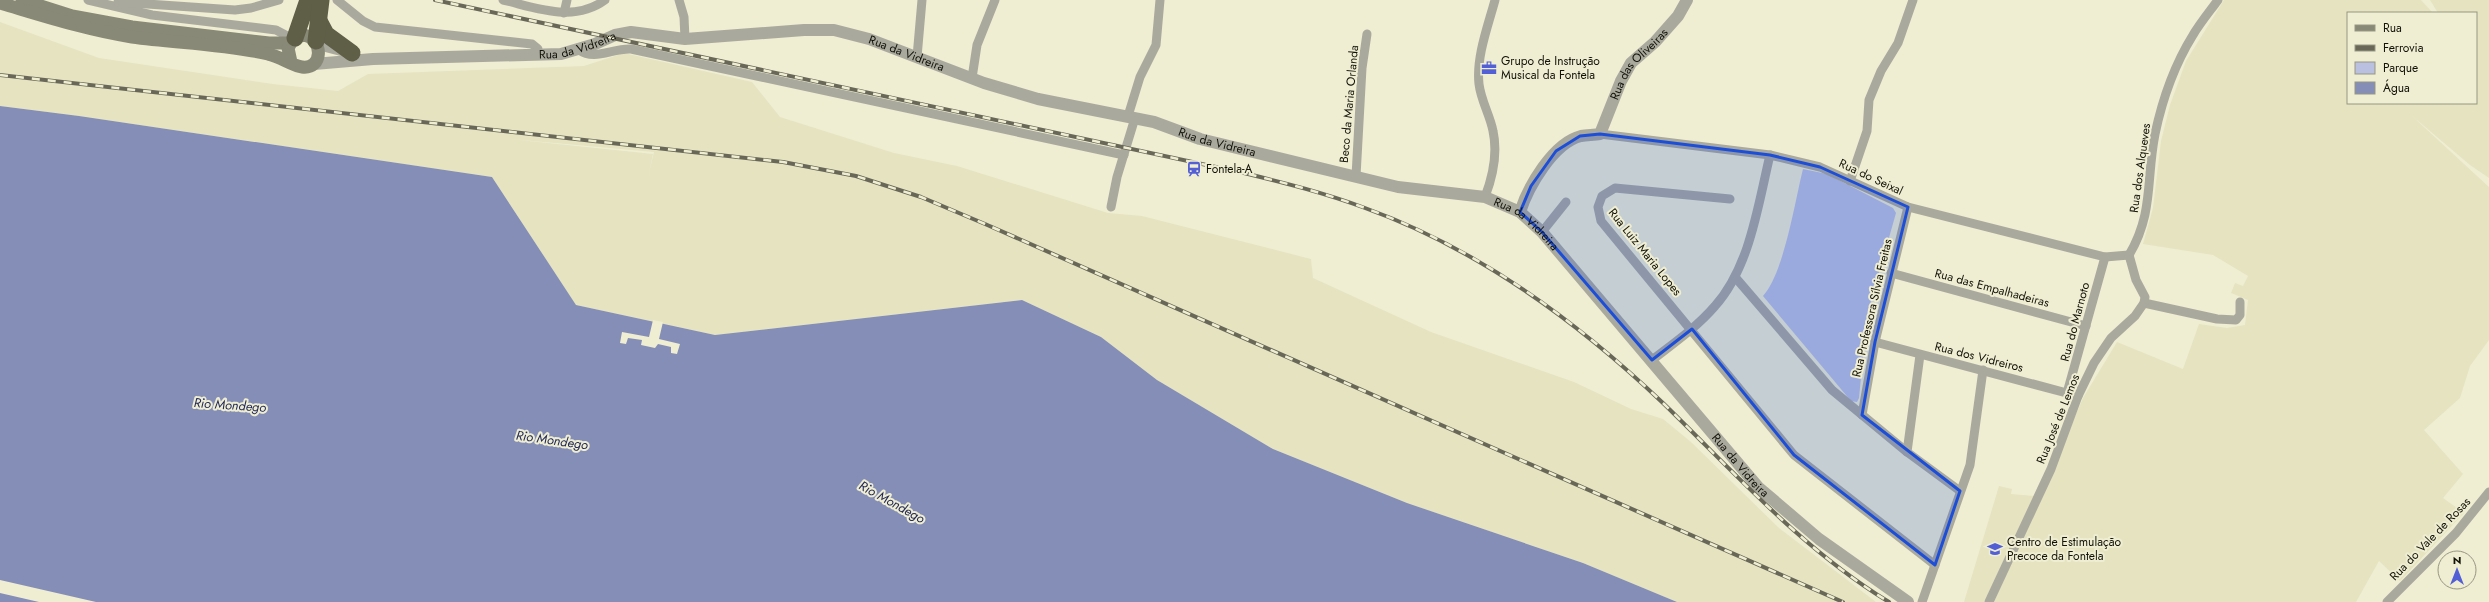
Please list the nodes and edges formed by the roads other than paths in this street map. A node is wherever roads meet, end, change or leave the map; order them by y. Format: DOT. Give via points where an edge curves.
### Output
graph roads {
  1 [pos="22,0"];
  2 [pos="88,0"];
  3 [pos="279,0"];
  4 [pos="337,0"];
  5 [pos="503,0"];
  6 [pos="567,0"];
  7 [pos="605,0"];
  8 [pos="679,0"];
  9 [pos="922,0"];
  10 [pos="995,0"];
  11 [pos="1160,0"];
  12 [pos="1495,0"];
  13 [pos="1687,0"];
  14 [pos="1913,0"];
  15 [pos="2218,0"];
  16 [pos="0,3"];
  17 [pos="315,7"];
  18 [pos="564,13"];
  19 [pos="1367,34"];
  20 [pos="685,39"];
  21 [pos="293,40"];
  22 [pos="317,43"];
  23 [pos="579,50"];
  24 [pos="352,53"];
  25 [pos="538,55"];
  26 [pos="917,57"];
  27 [pos="374,59"];
  28 [pos="291,62"];
  29 [pos="314,64"];
  30 [pos="972,78"];
  31 [pos="1132,117"];
  32 [pos="1600,134"];
  33 [pos="1124,155"];
  34 [pos="1770,156"];
  35 [pos="1356,176"];
  36 [pos="1850,181"];
  37 [pos="1485,197"];
  38 [pos="1730,199"];
  39 [pos="1566,202"];
  40 [pos="1111,207"];
  41 [pos="1908,207"];
  42 [pos="1520,212"];
  43 [pos="1542,232"];
  44 [pos="2130,256"];
  45 [pos="2105,257"];
  46 [pos="1891,273"];
  47 [pos="1735,277"];
  48 [pos="2240,302"];
  49 [pos="2144,303"];
  50 [pos="2086,326"];
  51 [pos="1692,329"];
  52 [pos="1874,342"];
  53 [pos="1920,355"];
  54 [pos="1652,360"];
  55 [pos="1983,370"];
  56 [pos="2067,393"];
  57 [pos="2078,396"];
  58 [pos="1862,415"];
  59 [pos="1907,452"];
  60 [pos="1960,491"];
  61 [pos="2489,492"];
  62 [pos="1935,565"];
  63 [pos="1908,602"];
  64 [pos="1922,602"];
  65 [pos="1989,602"];
  66 [pos="2387,602"];
  1 -- 21 [label="main road" via="72,16 132,27 269,43"];
  2 -- 3 [label="street" via="234,10"];
  2 -- 21 [label="street" via="152,15 276,30"];
  4 -- 25 [label="street" via="363,22 375,27 532,44 538,50"];
  5 -- 18 [label="street"];
  6 -- 18 [label="street"];
  7 -- 18 [label="street" via="585,11"];
  8 -- 20 [label="street" via="684,17"];
  9 -- 26 [label="street"];
  10 -- 30 [label="street" via="977,45"];
  11 -- 31 [label="street" via="1156,45 1140,77"];
  12 -- 37 [label="street" via="1484,39 1479,71 1479,84 1493,131 1495,171"];
  13 -- 32 [label="street, Rua das Oliveiras" via="1678,16 1655,42 1631,63"];
  14 -- 36 [label="street" via="1898,43 1880,71 1868,100 1867,131"];
  15 -- 44 [label="street, Rua dos Alqueves" via="2192,35 2170,84 2155,135 2147,212"];
  16 -- 28 [label="main road" via="69,24 123,35 268,54"];
  17 -- 21 [label="highway"];
  17 -- 22 [label="highway"];
  17 -- 24 [label="highway" via="326,34"];
  19 -- 35 [label="street, Beco da Maria Orlanda" via="1362,68"];
  20 -- 23 [label="street, Rua da Vidreira" via="623,32"];
  20 -- 26 [label="street, Rua da Vidreira" via="834,30 869,39"];
  21 -- 22 [label="main road" via="304,35"];
  21 -- 28 [label="main road" via="287,53"];
  22 -- 24 [label="street"];
  22 -- 29 [label="main road" via="319,55"];
  23 -- 25 [label="street, Rua da Vidreira"];
  23 -- 33 [label="street" via="591,55 618,49 631,50"];
  24 -- 27 [label="street"];
  25 -- 27 [label="street, Rua da Vidreira"];
  26 -- 30 [label="street, Rua da Vidreira"];
  27 -- 29 [label="street"];
  28 -- 29 [label="main road" via="304,68"];
  30 -- 31 [label="street, Rua da Vidreira" via="1038,99"];
  31 -- 33 [label="street"];
  31 -- 35 [label="street, Rua da Vidreira" via="1207,141"];
  32 -- 34 [label="street, Rua do Seixal"];
  32 -- 42 [label="street" via="1580,136 1556,151 1530,186"];
  33 -- 40 [label="street"];
  34 -- 36 [label="street, Rua do Seixal" via="1820,167"];
  34 -- 47 [label="street" via="1753,226"];
  35 -- 37 [label="street, Rua da Vidreira" via="1398,187"];
  36 -- 41 [label="street, Rua do Seixal"];
  37 -- 42 [label="street, Rua da Vidreira"];
  38 -- 51 [label="street, Rua Luiz Maria Lopes" via="1620,188 1608,191 1598,203 1601,220"];
  39 -- 43 [label="street"];
  41 -- 45 [label="street, Rua do Seixal"];
  41 -- 46 [label="street, Rua Professora Sílvia Freitas"];
  42 -- 43 [label="street, Rua da Vidreira"];
  43 -- 54 [label="street, Rua da Vidreira"];
  44 -- 45 [label="street, Rua do Seixal"];
  44 -- 49 [label="street" via="2136,280 2145,297"];
  45 -- 50 [label="street, Rua do Marnoto"];
  46 -- 50 [label="street, Rua das Empalhadeiras"];
  46 -- 52 [label="street, Rua Professora Sílvia Freitas"];
  47 -- 51 [label="street" via="1716,305"];
  47 -- 58 [label="street" via="1832,390"];
  48 -- 49 [label="street" via="2240,315 2236,320 2217,319"];
  49 -- 57 [label="street, Rua José de Lemos" via="2135,316 2111,338 2094,363"];
  50 -- 56 [label="street, Rua do Marnoto"];
  51 -- 54 [label="street"];
  51 -- 62 [label="street, Rua Luiz Maria Lopes" via="1744,397 1794,455"];
  52 -- 53 [label="street, Rua dos Vidreiros"];
  52 -- 58 [label="street, Rua Professora Sílvia Freitas"];
  53 -- 55 [label="street, Rua dos Vidreiros"];
  53 -- 59 [label="street"];
  54 -- 63 [label="street, Rua da Vidreira" via="1758,487 1819,539"];
  55 -- 56 [label="street, Rua dos Vidreiros"];
  55 -- 60 [label="street" via="1970,465"];
  56 -- 57 [label="street, Rua dos Vidreiros"];
  57 -- 65 [label="street, Rua José de Lemos" via="2051,469"];
  58 -- 59 [label="street"];
  59 -- 60 [label="street"];
  60 -- 62 [label="street"];
  61 -- 66 [label="street, Rua do Vale de Rosas" via="2456,533"];
  62 -- 64 [label="street"];
}
